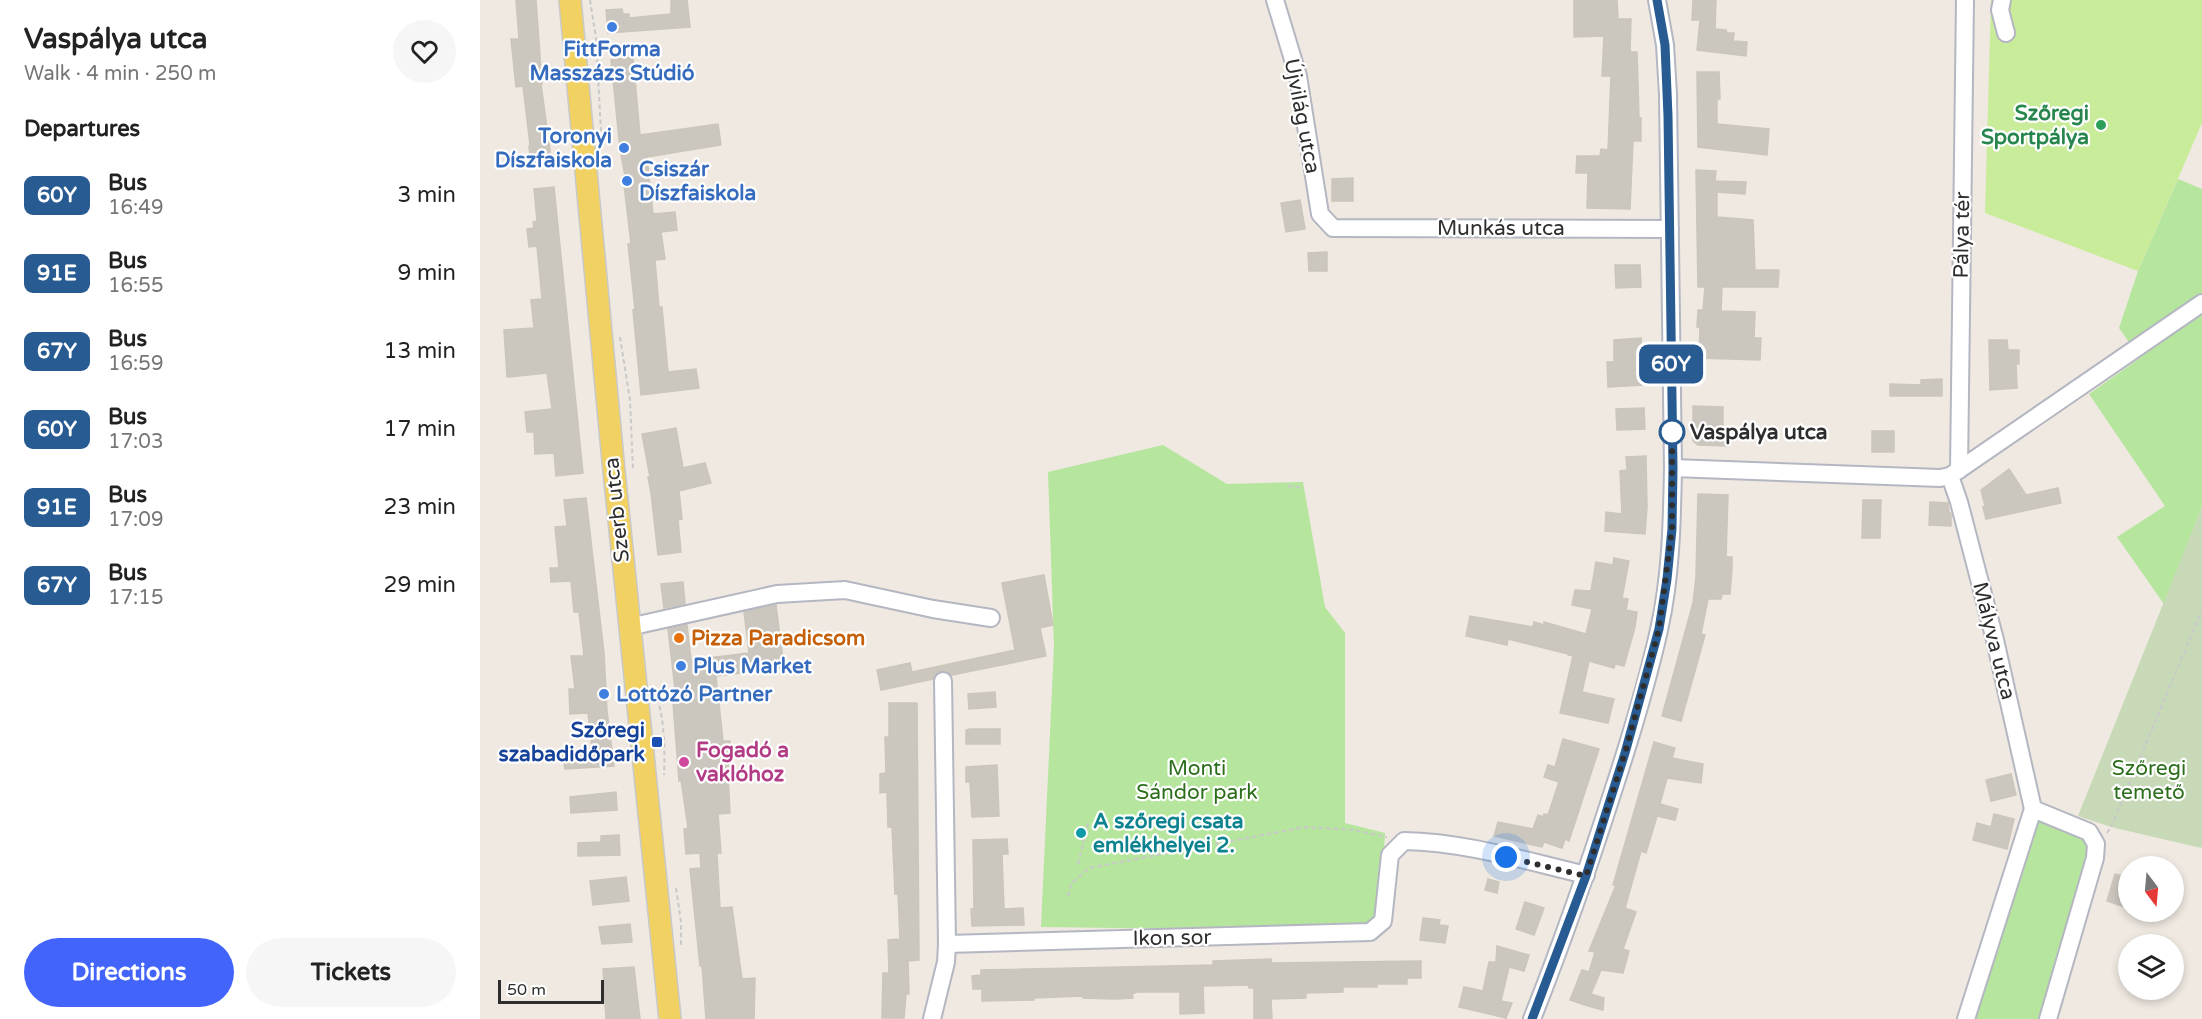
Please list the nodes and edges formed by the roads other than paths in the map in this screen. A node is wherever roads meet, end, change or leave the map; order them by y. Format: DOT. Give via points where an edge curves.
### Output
graph roads {
  1 [pos="570,0"];
  2 [pos="1275,0"];
  3 [pos="1657,0"];
  4 [pos="1965,0"];
  5 [pos="2002,0"];
  6 [pos="2006,33"];
  7 [pos="1333,228"];
  8 [pos="1670,229"];
  9 [pos="2202,303"];
  10 [pos="1673,468"];
  11 [pos="1954,473"];
  12 [pos="991,618"];
  13 [pos="629,627"];
  14 [pos="943,681"];
  15 [pos="2033,809"];
  16 [pos="1586,876"];
  17 [pos="947,944"];
  18 [pos="670,1019"];
  19 [pos="932,1019"];
  20 [pos="1532,1019"];
  21 [pos="1966,1019"];
  22 [pos="2048,1019"];
  1 -- 13 [label="main road, Szerb utca"];
  2 -- 7 [label="street, Újvilág utca" via="1298,76 1320,214"];
  3 -- 8 [label="street" via="1667,74"];
  4 -- 11 [label="street, Pálya tér"];
  5 -- 6 [label="street" via="2000,10"];
  7 -- 8 [label="street, Munkás utca"];
  8 -- 10 [label="street"];
  9 -- 11 [label="street"];
  10 -- 11 [label="street" via="1940,478"];
  10 -- 16 [label="street" via="1672,529 1659,629"];
  11 -- 15 [label="street, Mályva utca"];
  12 -- 13 [label="street" via="845,590 777,594"];
  13 -- 18 [label="main road, Szerb utca"];
  14 -- 17 [label="street"];
  15 -- 21 [label="street"];
  15 -- 22 [label="street" via="2089,832 2096,844"];
  16 -- 17 [label="street, Ikon sor" via="1466,847 1404,841 1390,855 1383,921 1370,932"];
  16 -- 20 [label="street"];
  17 -- 19 [label="street"];
}
